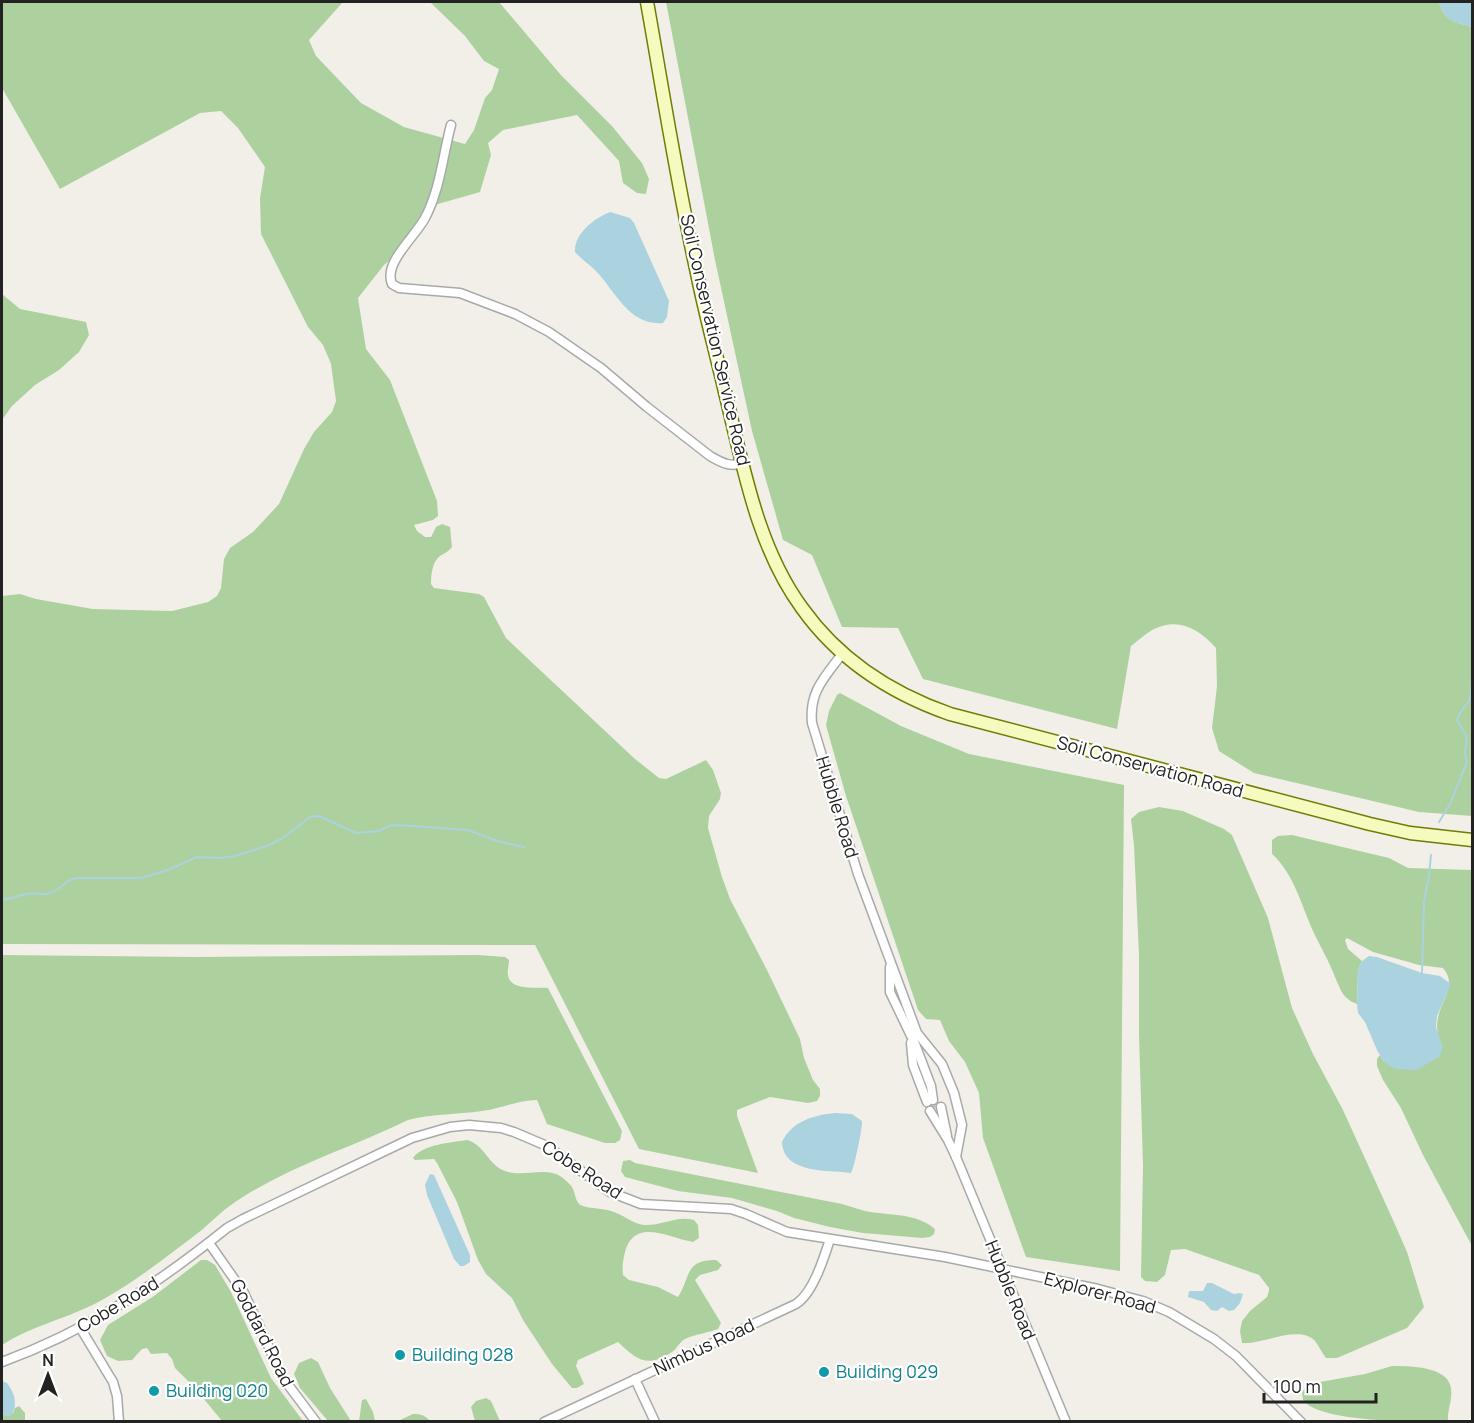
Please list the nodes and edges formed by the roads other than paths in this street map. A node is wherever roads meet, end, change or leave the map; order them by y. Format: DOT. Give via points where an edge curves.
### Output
graph roads {
  1 [pos="647,2"];
  2 [pos="451,124"];
  3 [pos="743,463"];
  4 [pos="842,654"];
  5 [pos="1473,840"];
  6 [pos="890,963"];
  7 [pos="910,1034"];
  8 [pos="934,1104"];
  9 [pos="948,1140"];
  10 [pos="956,1157"];
  11 [pos="830,1239"];
  12 [pos="208,1243"];
  13 [pos="1001,1269"];
  14 [pos="81,1329"];
  15 [pos="2,1362"];
  16 [pos="635,1379"];
  17 [pos="119,1422"];
  18 [pos="316,1422"];
  19 [pos="544,1422"];
  20 [pos="655,1422"];
  21 [pos="1066,1422"];
  22 [pos="1301,1422"];
  1 -- 3 [label="main road, Soil Conservation Service Road" via="697,274"];
  2 -- 3 [label="street" via="431,206 392,264 392,284 399,288 460,293 515,314 577,350 710,456 726,465"];
  3 -- 4 [label="main road, Soil Conservation Service Road" via="762,532 782,578 802,609"];
  4 -- 5 [label="main road, Soil Conservation Road" via="898,692 950,714 1370,824"];
  4 -- 6 [label="street, Hubble Road" via="817,687 812,723"];
  6 -- 7 [label="street, Hubble Road" via="890,992"];
  6 -- 10 [label="street, Hubble Road" via="917,1033 942,1064 954,1093 962,1125"];
  7 -- 8 [label="street, Hubble Road"];
  7 -- 8 [label="street, Hubble Road" via="913,1065"];
  8 -- 9 [label="street, Hubble Road"];
  8 -- 9 [label="street, Hubble Road"];
  9 -- 10 [label="street, Hubble Road"];
  10 -- 13 [label="street, Hubble Road"];
  11 -- 12 [label="street, Cobe Road" via="787,1232 731,1209 656,1206 626,1200 530,1138 501,1128 469,1125 412,1138 227,1228"];
  11 -- 13 [label="street, Cobe Road"];
  11 -- 16 [label="street, Nimbus Road" via="803,1300"];
  12 -- 14 [label="street, Cobe Road" via="137,1296"];
  12 -- 18 [label="street, Goddard Road" via="244,1293 283,1378"];
  13 -- 21 [label="street, Hubble Road"];
  13 -- 22 [label="street, Explorer Road" via="1125,1295 1169,1311 1236,1356"];
  14 -- 15 [label="street, Cobe Road"];
  14 -- 17 [label="street" via="113,1382"];
  16 -- 19 [label="street, Nimbus Road"];
  16 -- 20 [label="street"];
}
